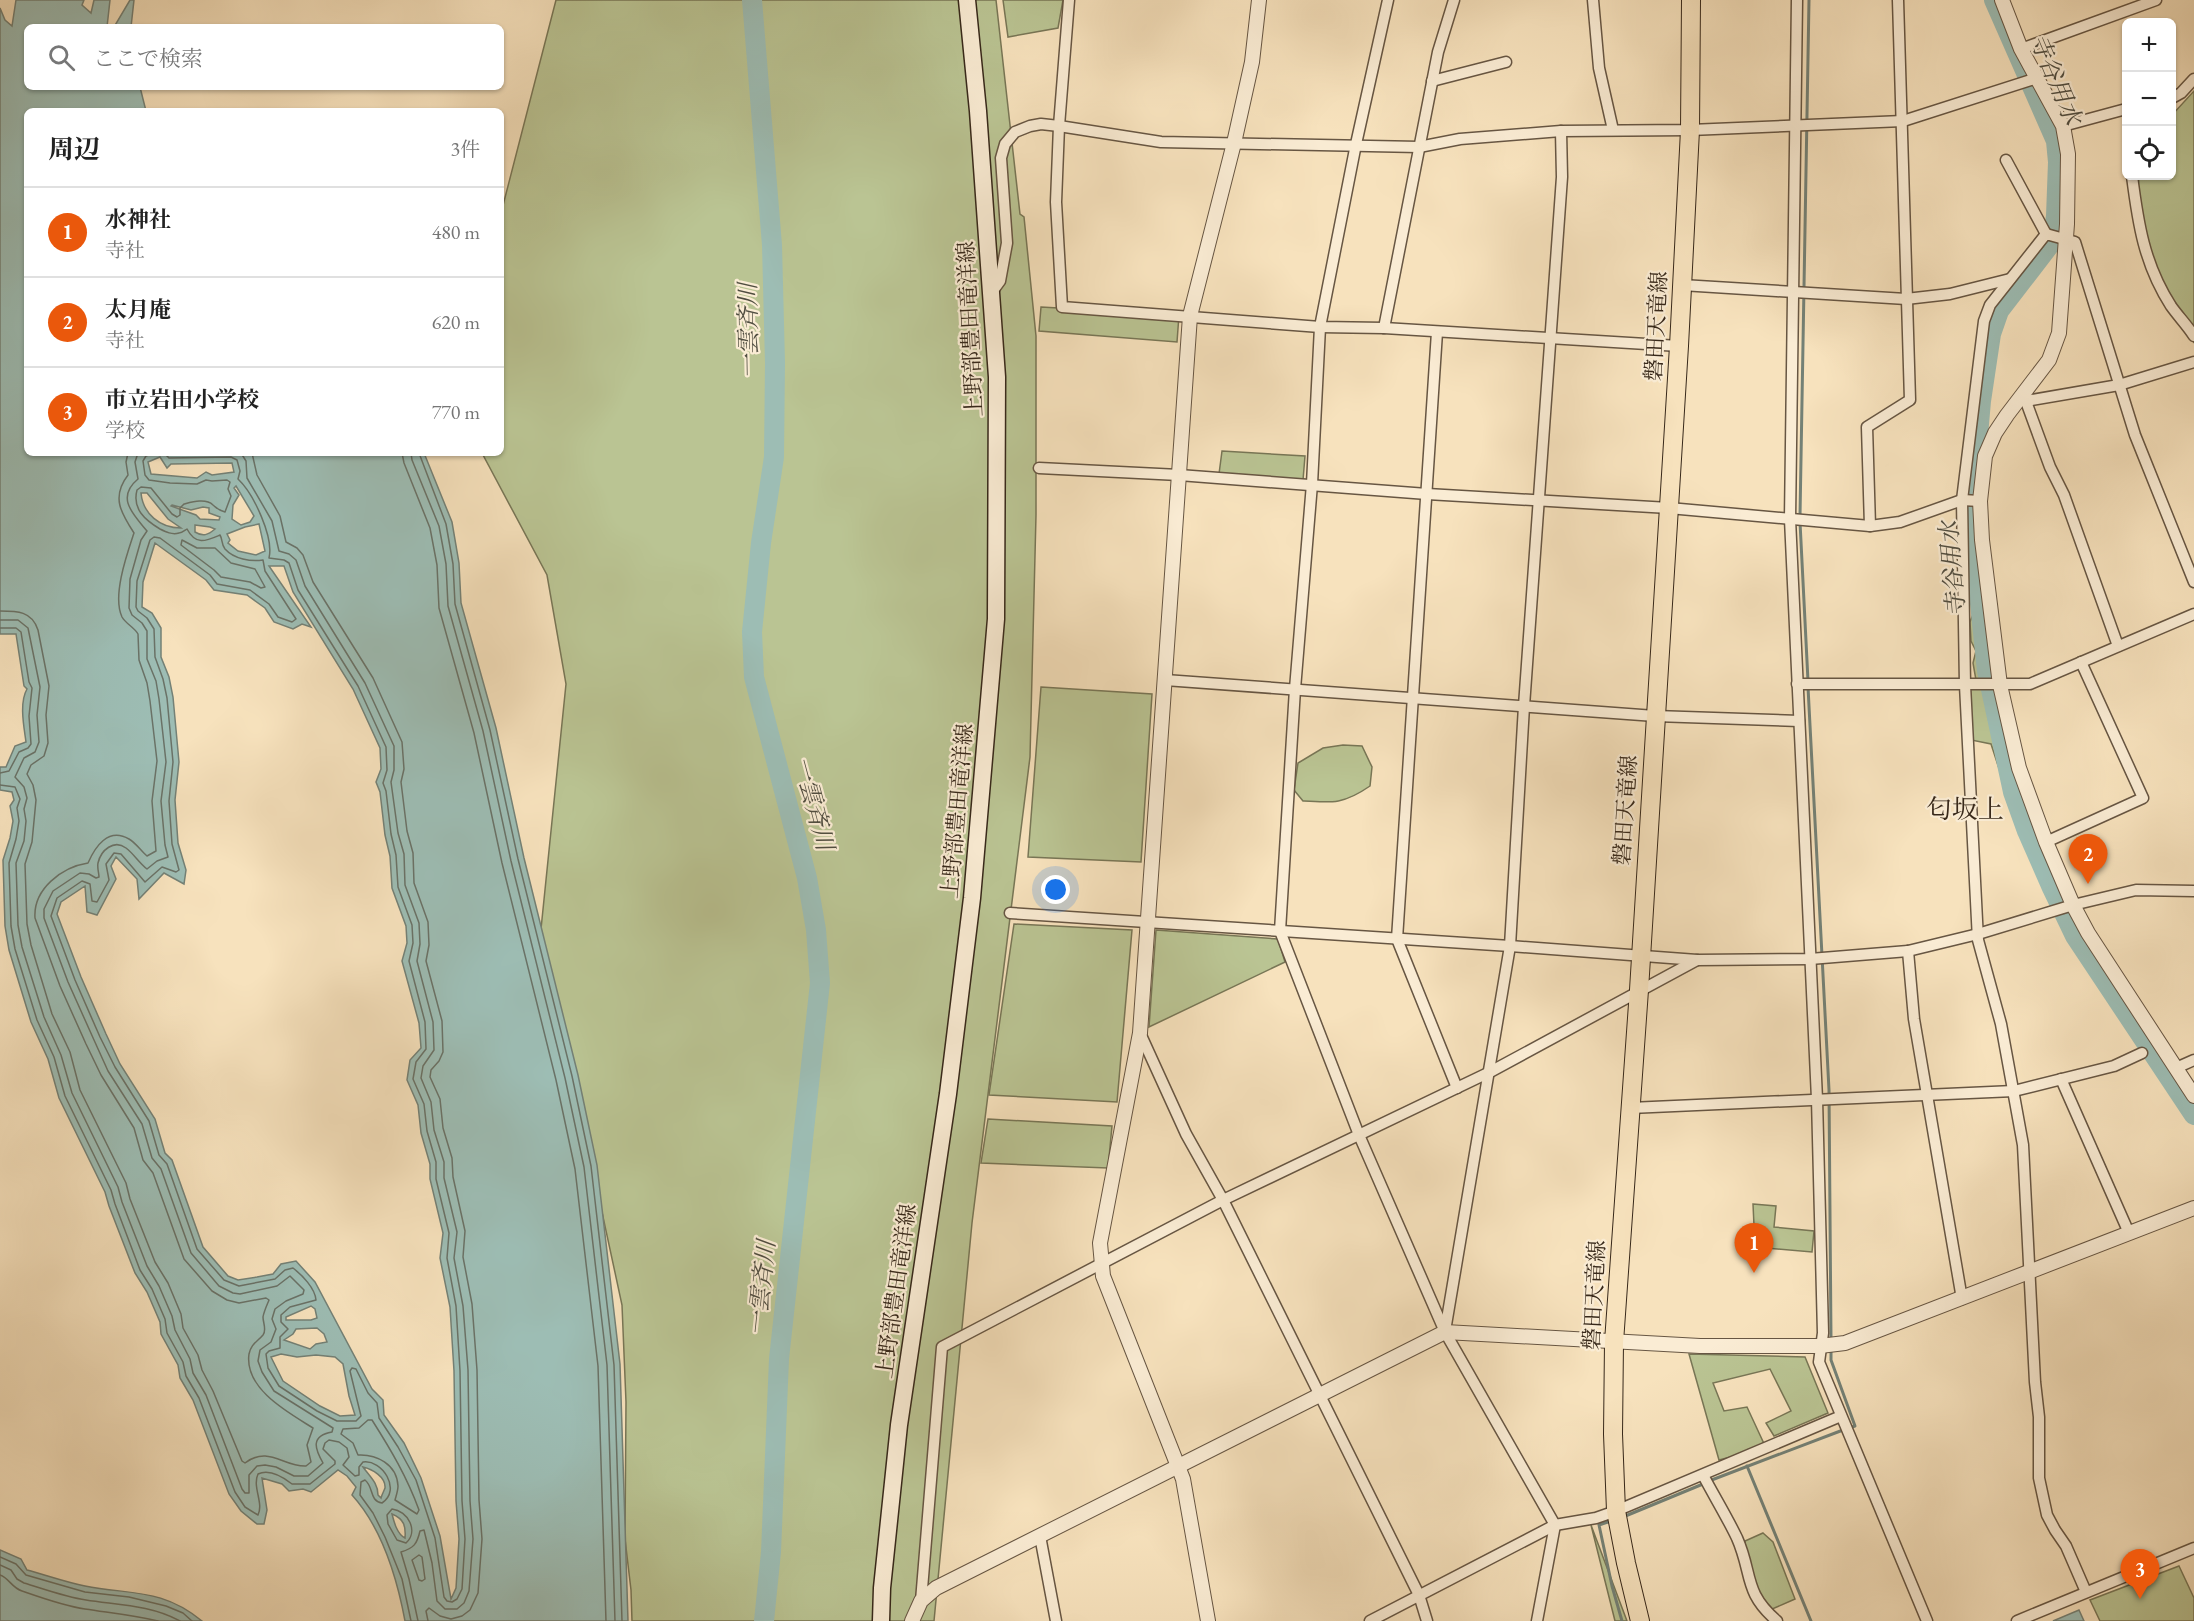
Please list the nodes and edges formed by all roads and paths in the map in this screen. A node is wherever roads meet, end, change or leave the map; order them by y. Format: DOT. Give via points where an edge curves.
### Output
graph roads {
  1 [pos="967,0"];
  2 [pos="1069,0"];
  3 [pos="1259,0"];
  4 [pos="1388,0"];
  5 [pos="1454,0"];
  6 [pos="1593,0"];
  7 [pos="1691,0"];
  8 [pos="1797,0"];
  9 [pos="1898,0"];
  10 [pos="2001,0"];
  11 [pos="2156,0"];
  12 [pos="2021,49"];
  13 [pos="1506,62"];
  14 [pos="2037,78"];
  15 [pos="2194,79"];
  16 [pos="1432,81"];
  17 [pos="2176,96"];
  18 [pos="2122,110"];
  19 [pos="1903,121"];
  20 [pos="1796,125"];
  21 [pos="1059,126"];
  22 [pos="2063,126"];
  23 [pos="1613,130"];
  24 [pos="1690,130"];
  25 [pos="1561,131"];
  26 [pos="1234,142"];
  27 [pos="1356,144"];
  28 [pos="1419,147"];
  29 [pos="2006,160"];
  30 [pos="2133,180"];
  31 [pos="2046,234"];
  32 [pos="2065,238"];
  33 [pos="2010,279"];
  34 [pos="1682,285"];
  35 [pos="992,292"];
  36 [pos="1794,292"];
  37 [pos="1906,299"];
  38 [pos="1190,316"];
  39 [pos="1320,327"];
  40 [pos="1384,328"];
  41 [pos="1437,332"];
  42 [pos="2194,336"];
  43 [pos="1550,338"];
  44 [pos="1679,346"];
  45 [pos="2194,362"];
  46 [pos="2119,385"];
  47 [pos="2025,398"];
  48 [pos="1039,468"];
  49 [pos="1179,475"];
  50 [pos="1312,484"];
  51 [pos="1427,494"];
  52 [pos="1539,500"];
  53 [pos="1962,500"];
  54 [pos="1980,501"];
  55 [pos="1669,508"];
  56 [pos="1790,519"];
  57 [pos="1870,526"];
  58 [pos="2194,582"];
  59 [pos="2194,614"];
  60 [pos="2118,646"];
  61 [pos="2081,662"];
  62 [pos="1165,680"];
  63 [pos="1797,684"];
  64 [pos="1965,685"];
  65 [pos="2000,685"];
  66 [pos="1295,689"];
  67 [pos="1413,697"];
  68 [pos="1524,706"];
  69 [pos="1655,716"];
  70 [pos="1799,721"];
  71 [pos="2046,842"];
  72 [pos="2194,891"];
  73 [pos="2073,905"];
  74 [pos="1010,913"];
  75 [pos="1148,921"];
  76 [pos="1280,931"];
  77 [pos="1978,934"];
  78 [pos="1397,939"];
  79 [pos="1510,946"];
  80 [pos="1908,951"];
  81 [pos="1640,955"];
  82 [pos="1810,959"];
  83 [pos="1697,960"];
  84 [pos="1639,990"];
  85 [pos="1140,1033"];
  86 [pos="2142,1053"];
  87 [pos="2194,1060"];
  88 [pos="2176,1068"];
  89 [pos="1490,1072"];
  90 [pos="2061,1079"];
  91 [pos="1457,1088"];
  92 [pos="2014,1091"];
  93 [pos="1926,1094"];
  94 [pos="2194,1095"];
  95 [pos="1817,1099"];
  96 [pos="1630,1108"];
  97 [pos="1359,1135"];
  98 [pos="1223,1200"];
  99 [pos="2194,1208"];
  100 [pos="2129,1233"];
  101 [pos="1100,1262"];
  102 [pos="2030,1270"];
  103 [pos="1962,1299"];
  104 [pos="1444,1332"];
  105 [pos="1614,1342"];
  106 [pos="1820,1346"];
  107 [pos="1320,1394"];
  108 [pos="1841,1416"];
  109 [pos="1179,1466"];
  110 [pos="1703,1475"];
  111 [pos="1616,1511"];
  112 [pos="1555,1525"];
  113 [pos="1040,1536"];
  114 [pos="2193,1550"];
  115 [pos="2086,1592"];
  116 [pos="1419,1595"];
  117 [pos="921,1601"];
  118 [pos="881,1621"];
  119 [pos="912,1621"];
  120 [pos="1056,1621"];
  121 [pos="1208,1621"];
  122 [pos="1370,1621"];
  123 [pos="1426,1621"];
  124 [pos="1537,1621"];
  125 [pos="1640,1621"];
  126 [pos="1777,1621"];
  127 [pos="1927,1621"];
  128 [pos="2017,1621"];
  1 -- 35 [label="main road, 上野部豊田竜洋線"];
  2 -- 21 [label="street"];
  3 -- 26 [label="street" via="1252,62"];
  4 -- 27 [label="street"];
  5 -- 16 [label="street"];
  6 -- 23 [label="street" via="1599,68"];
  7 -- 24 [label="main road, 磐田天竜線"];
  8 -- 20 [label="street"];
  9 -- 19 [label="street"];
  10 -- 12 [label="street"];
  11 -- 12 [label="street"];
  12 -- 14 [label="street"];
  13 -- 16 [label="street"];
  14 -- 19 [label="street"];
  14 -- 22 [label="street"];
  15 -- 17 [label="street"];
  16 -- 28 [label="street"];
  18 -- 22 [label="street"];
  19 -- 20 [label="street"];
  19 -- 37 [label="street"];
  20 -- 24 [label="street"];
  20 -- 36 [label="street"];
  21 -- 26 [label="street" via="1161,142"];
  21 -- 35 [label="street" via="1029,126 1005,144 1001,158 1007,243 1000,281"];
  21 -- 38 [label="street" via="1056,202 1062,307"];
  22 -- 32 [label="street" via="2068,154"];
  23 -- 24 [label="street"];
  23 -- 25 [label="street"];
  24 -- 34 [label="main road, 磐田天竜線"];
  25 -- 28 [label="street"];
  25 -- 43 [label="street" via="1562,177"];
  26 -- 27 [label="street"];
  26 -- 38 [label="street"];
  27 -- 28 [label="street"];
  27 -- 39 [label="street"];
  28 -- 40 [label="street"];
  29 -- 31 [label="street"];
  30 -- 42 [label="street" via="2146,257 2171,306"];
  31 -- 32 [label="street"];
  31 -- 33 [label="street"];
  32 -- 46 [label="street" via="2075,242"];
  32 -- 47 [label="street" via="2059,333 2049,360"];
  33 -- 37 [label="street" via="1950,294"];
  33 -- 53 [label="street" via="1983,321"];
  34 -- 36 [label="street"];
  34 -- 44 [label="main road, 磐田天竜線"];
  35 -- 118 [label="main road, 上野部豊田竜洋線" via="997,377 996,619 972,898 948,1094 899,1425"];
  36 -- 37 [label="street"];
  36 -- 56 [label="street"];
  37 -- 57 [label="street" via="1910,400 1867,427"];
  38 -- 39 [label="street"];
  38 -- 49 [label="street"];
  39 -- 40 [label="street"];
  39 -- 50 [label="street"];
  40 -- 41 [label="street"];
  41 -- 43 [label="street"];
  41 -- 51 [label="street"];
  43 -- 44 [label="street"];
  43 -- 52 [label="street"];
  44 -- 55 [label="main road, 磐田天竜線"];
  45 -- 46 [label="street"];
  46 -- 47 [label="street"];
  46 -- 58 [label="street" via="2144,461"];
  47 -- 54 [label="street" via="1995,433 1985,456"];
  47 -- 60 [label="street"];
  48 -- 49 [label="street"];
  49 -- 50 [label="street"];
  49 -- 62 [label="street"];
  50 -- 51 [label="street"];
  50 -- 66 [label="street"];
  51 -- 52 [label="street"];
  51 -- 67 [label="street"];
  52 -- 55 [label="street"];
  52 -- 68 [label="street"];
  53 -- 54 [label="street"];
  53 -- 57 [label="street" via="1900,522"];
  53 -- 64 [label="street"];
  54 -- 65 [label="street"];
  55 -- 56 [label="street"];
  55 -- 69 [label="main road, 磐田天竜線"];
  56 -- 57 [label="street"];
  56 -- 63 [label="street"];
  59 -- 60 [label="street"];
  60 -- 61 [label="street"];
  61 -- 65 [label="street" via="2030,684"];
  61 -- 71 [label="street" via="2143,798"];
  62 -- 66 [label="street"];
  62 -- 75 [label="street"];
  63 -- 64 [label="street"];
  63 -- 70 [label="street"];
  64 -- 65 [label="street"];
  64 -- 77 [label="street"];
  65 -- 71 [label="street" via="2028,799"];
  66 -- 67 [label="street"];
  66 -- 76 [label="street"];
  67 -- 68 [label="street"];
  67 -- 78 [label="street"];
  68 -- 69 [label="street"];
  68 -- 79 [label="street"];
  69 -- 70 [label="street"];
  69 -- 81 [label="main road, 磐田天竜線"];
  70 -- 82 [label="street"];
  71 -- 73 [label="street"];
  72 -- 73 [label="street" via="2136,890"];
  73 -- 77 [label="street"];
  73 -- 88 [label="street"];
  74 -- 75 [label="street"];
  75 -- 76 [label="street"];
  75 -- 85 [label="street"];
  76 -- 78 [label="street"];
  76 -- 97 [label="street"];
  77 -- 80 [label="street"];
  77 -- 92 [label="street"];
  78 -- 79 [label="street"];
  78 -- 91 [label="street"];
  79 -- 81 [label="street"];
  79 -- 89 [label="street"];
  80 -- 82 [label="street"];
  80 -- 93 [label="street"];
  81 -- 83 [label="street"];
  81 -- 84 [label="main road, 磐田天竜線"];
  82 -- 83 [label="street"];
  82 -- 95 [label="street"];
  83 -- 84 [label="street"];
  84 -- 89 [label="street"];
  84 -- 96 [label="main road, 磐田天竜線"];
  85 -- 98 [label="street" via="1186,1134"];
  85 -- 101 [label="street" via="1100,1243"];
  86 -- 90 [label="street" via="2114,1066"];
  87 -- 88 [label="street"];
  88 -- 94 [label="street"];
  89 -- 91 [label="street"];
  89 -- 104 [label="street"];
  90 -- 92 [label="street"];
  90 -- 100 [label="street"];
  91 -- 97 [label="street"];
  92 -- 93 [label="street"];
  92 -- 102 [label="street" via="2023,1145"];
  93 -- 95 [label="street"];
  93 -- 103 [label="street"];
  95 -- 96 [label="street"];
  95 -- 106 [label="street" via="1823,1333"];
  96 -- 105 [label="main road, 磐田天竜線"];
  97 -- 98 [label="street"];
  97 -- 104 [label="street"];
  98 -- 101 [label="street"];
  98 -- 107 [label="street"];
  99 -- 100 [label="street"];
  100 -- 102 [label="street"];
  101 -- 109 [label="street"];
  101 -- 117 [label="street" via="942,1347"];
  102 -- 103 [label="street"];
  102 -- 115 [label="street" via="2039,1479 2047,1515"];
  103 -- 106 [label="street" via="1845,1343"];
  104 -- 105 [label="street"];
  104 -- 107 [label="street"];
  104 -- 112 [label="street"];
  105 -- 106 [label="street"];
  105 -- 111 [label="main road, 磐田天竜線"];
  106 -- 108 [label="street" via="1819,1362"];
  107 -- 109 [label="street"];
  107 -- 116 [label="street"];
  108 -- 110 [label="street"];
  108 -- 127 [label="street"];
  109 -- 113 [label="street"];
  109 -- 121 [label="street"];
  110 -- 111 [label="street"];
  110 -- 126 [label="street" via="1737,1540 1752,1590 1762,1608"];
  111 -- 112 [label="street"];
  111 -- 125 [label="main road, 磐田天竜線"];
  112 -- 116 [label="street"];
  112 -- 124 [label="street"];
  113 -- 117 [label="street" via="936,1588"];
  113 -- 120 [label="street"];
  114 -- 115 [label="street"];
  115 -- 128 [label="street"];
  116 -- 122 [label="street"];
  116 -- 123 [label="street"];
  117 -- 119 [label="street"];
}
